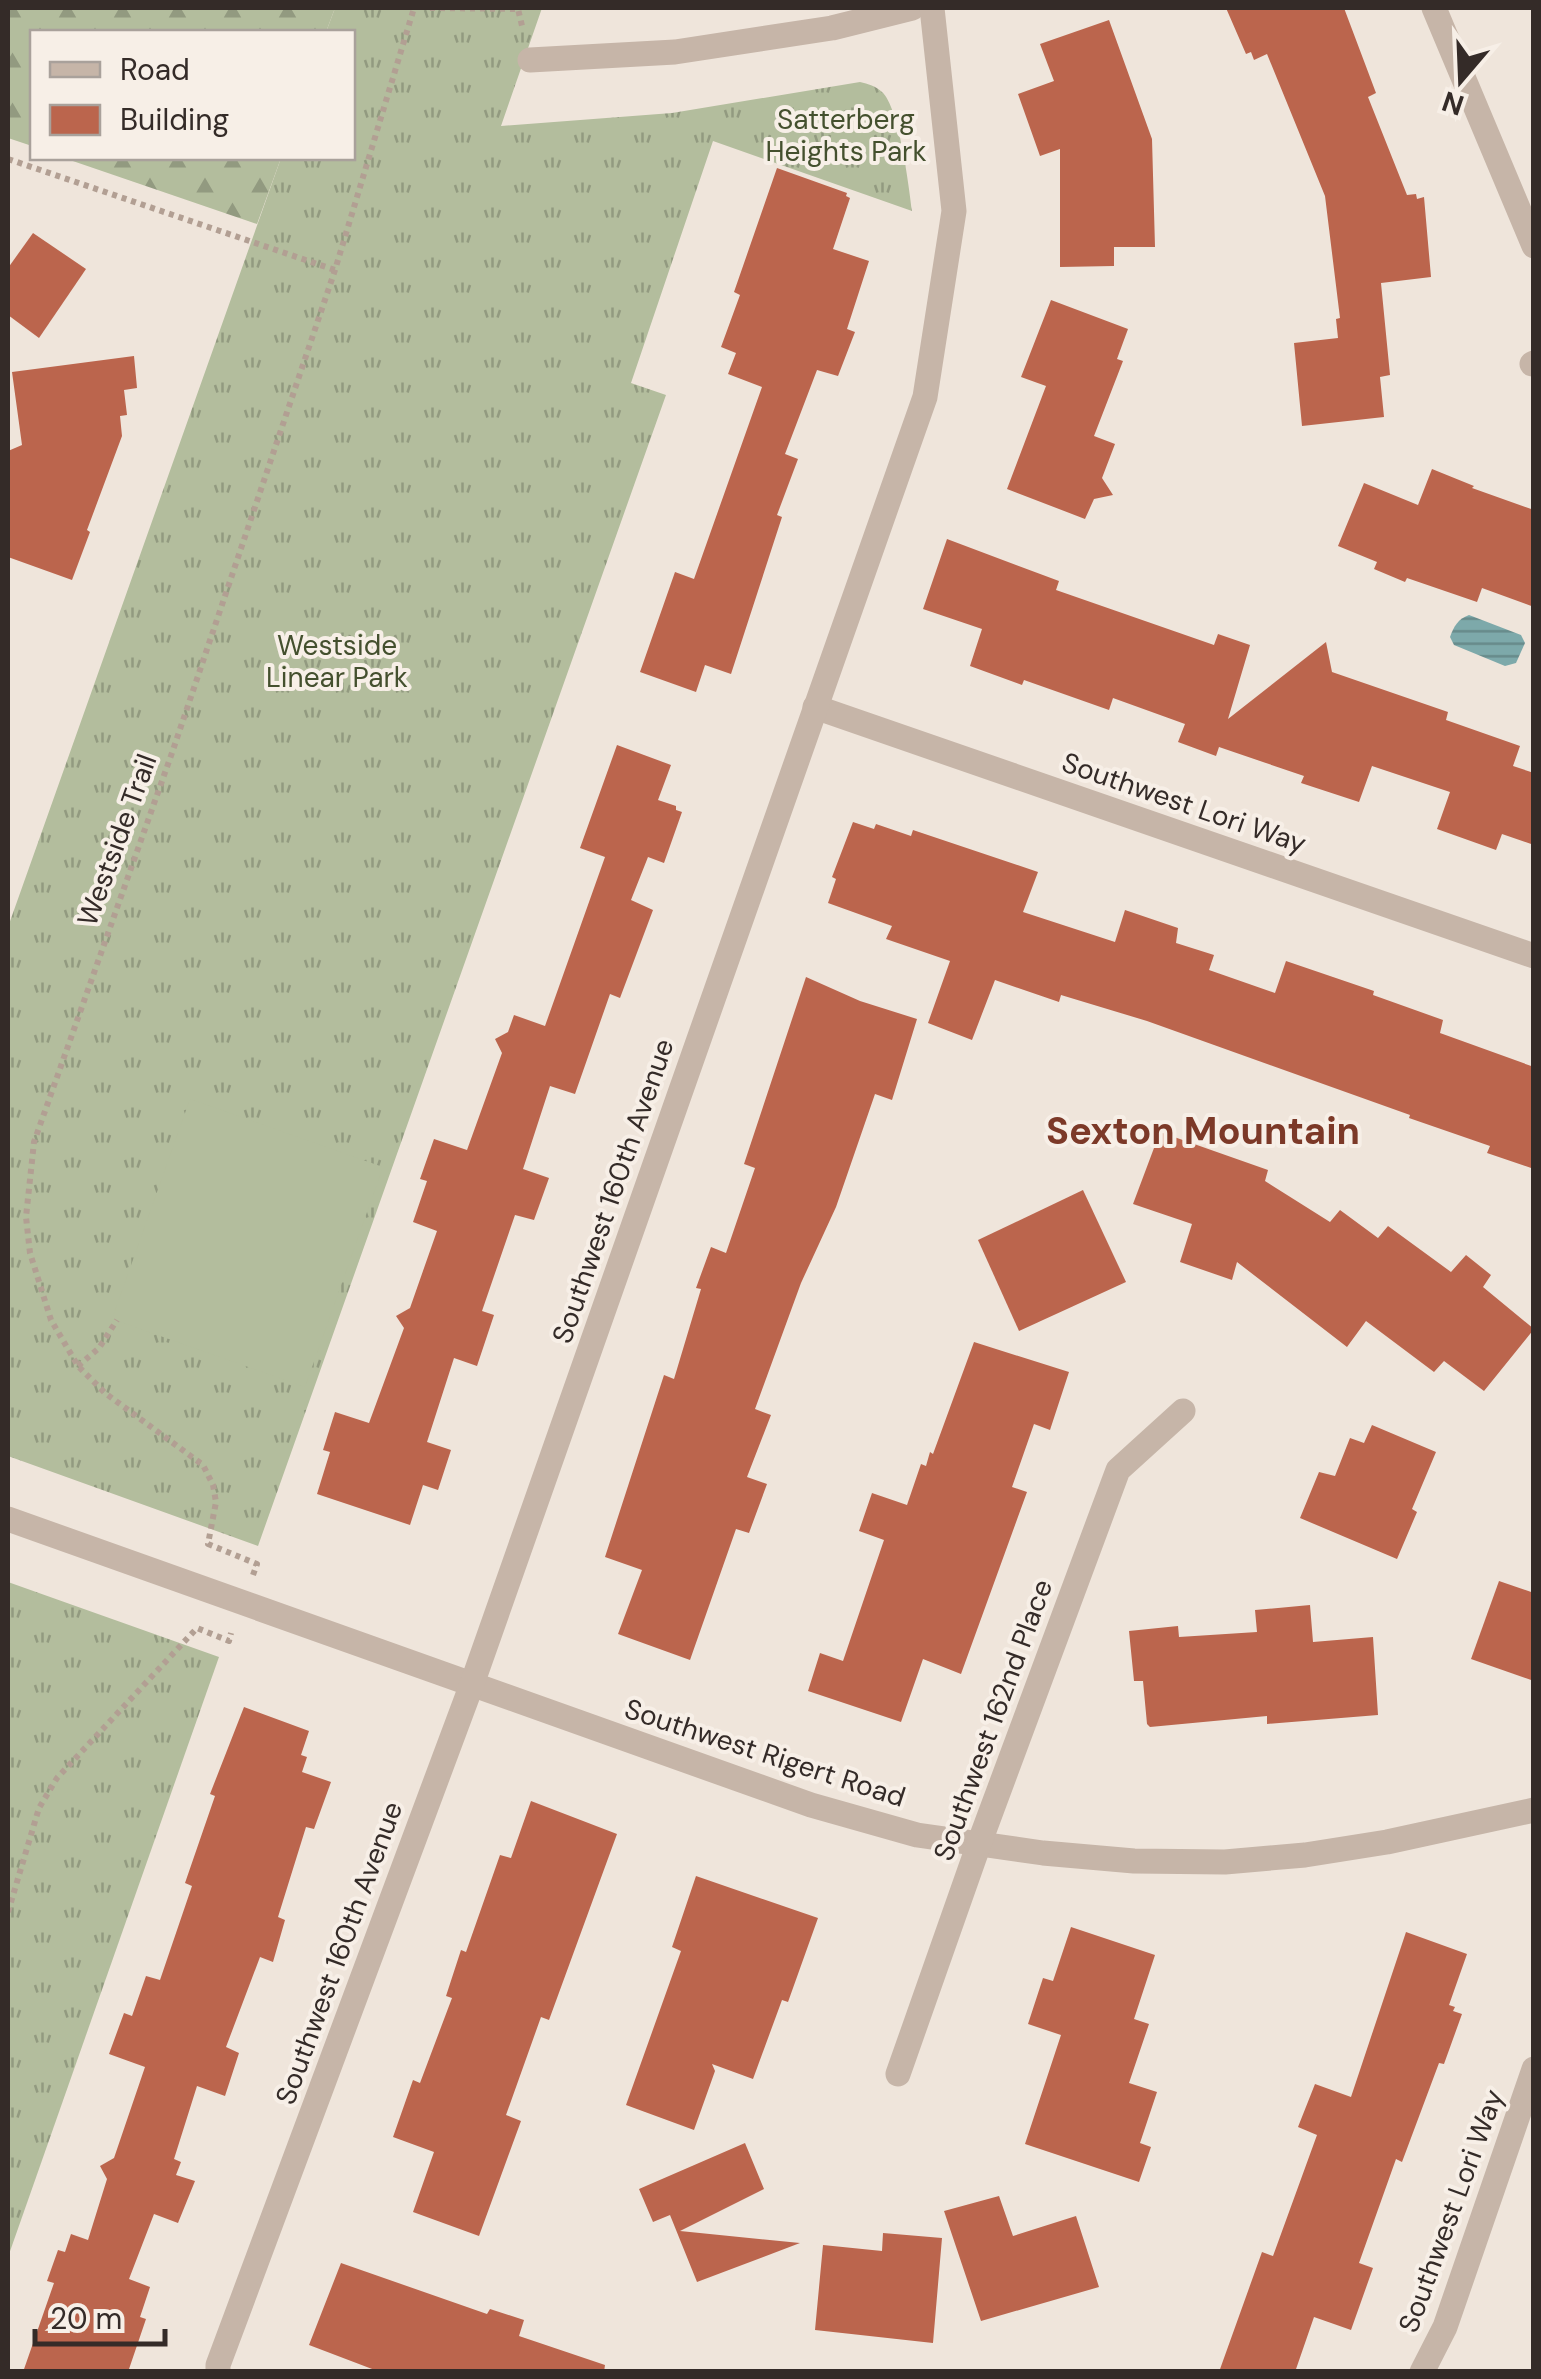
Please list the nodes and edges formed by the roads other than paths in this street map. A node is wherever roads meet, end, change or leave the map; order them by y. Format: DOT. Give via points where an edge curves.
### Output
graph roads {
  1 [pos="912,8"];
  2 [pos="932,8"];
  3 [pos="1434,8"];
  4 [pos="530,60"];
  5 [pos="1534,246"];
  6 [pos="815,707"];
  7 [pos="1534,956"];
  8 [pos="1184,1411"];
  9 [pos="8,1518"];
  10 [pos="472,1684"];
  11 [pos="1534,1810"];
  12 [pos="978,1844"];
  13 [pos="1534,2069"];
  14 [pos="898,2074"];
  15 [pos="218,2372"];
  16 [pos="1422,2372"];
  1 -- 4 [label="street" via="832,28 675,52"];
  2 -- 6 [label="street, Southwest 160th Avenue" via="954,210 924,397"];
  3 -- 5 [label="street"];
  6 -- 7 [label="street, Southwest Lori Way"];
  6 -- 10 [label="street, Southwest 160th Avenue"];
  8 -- 12 [label="street, Southwest 162nd Place" via="1118,1470"];
  9 -- 10 [label="street, Southwest Rigert Road"];
  10 -- 12 [label="street, Southwest Rigert Road" via="811,1805 916,1835"];
  10 -- 15 [label="street, Southwest 160th Avenue"];
  11 -- 12 [label="street, Southwest Rigert Road" via="1387,1842 1225,1862 1134,1861"];
  12 -- 14 [label="street, Southwest 162nd Place"];
  13 -- 16 [label="street, Southwest Lori Way" via="1445,2327"];
}
